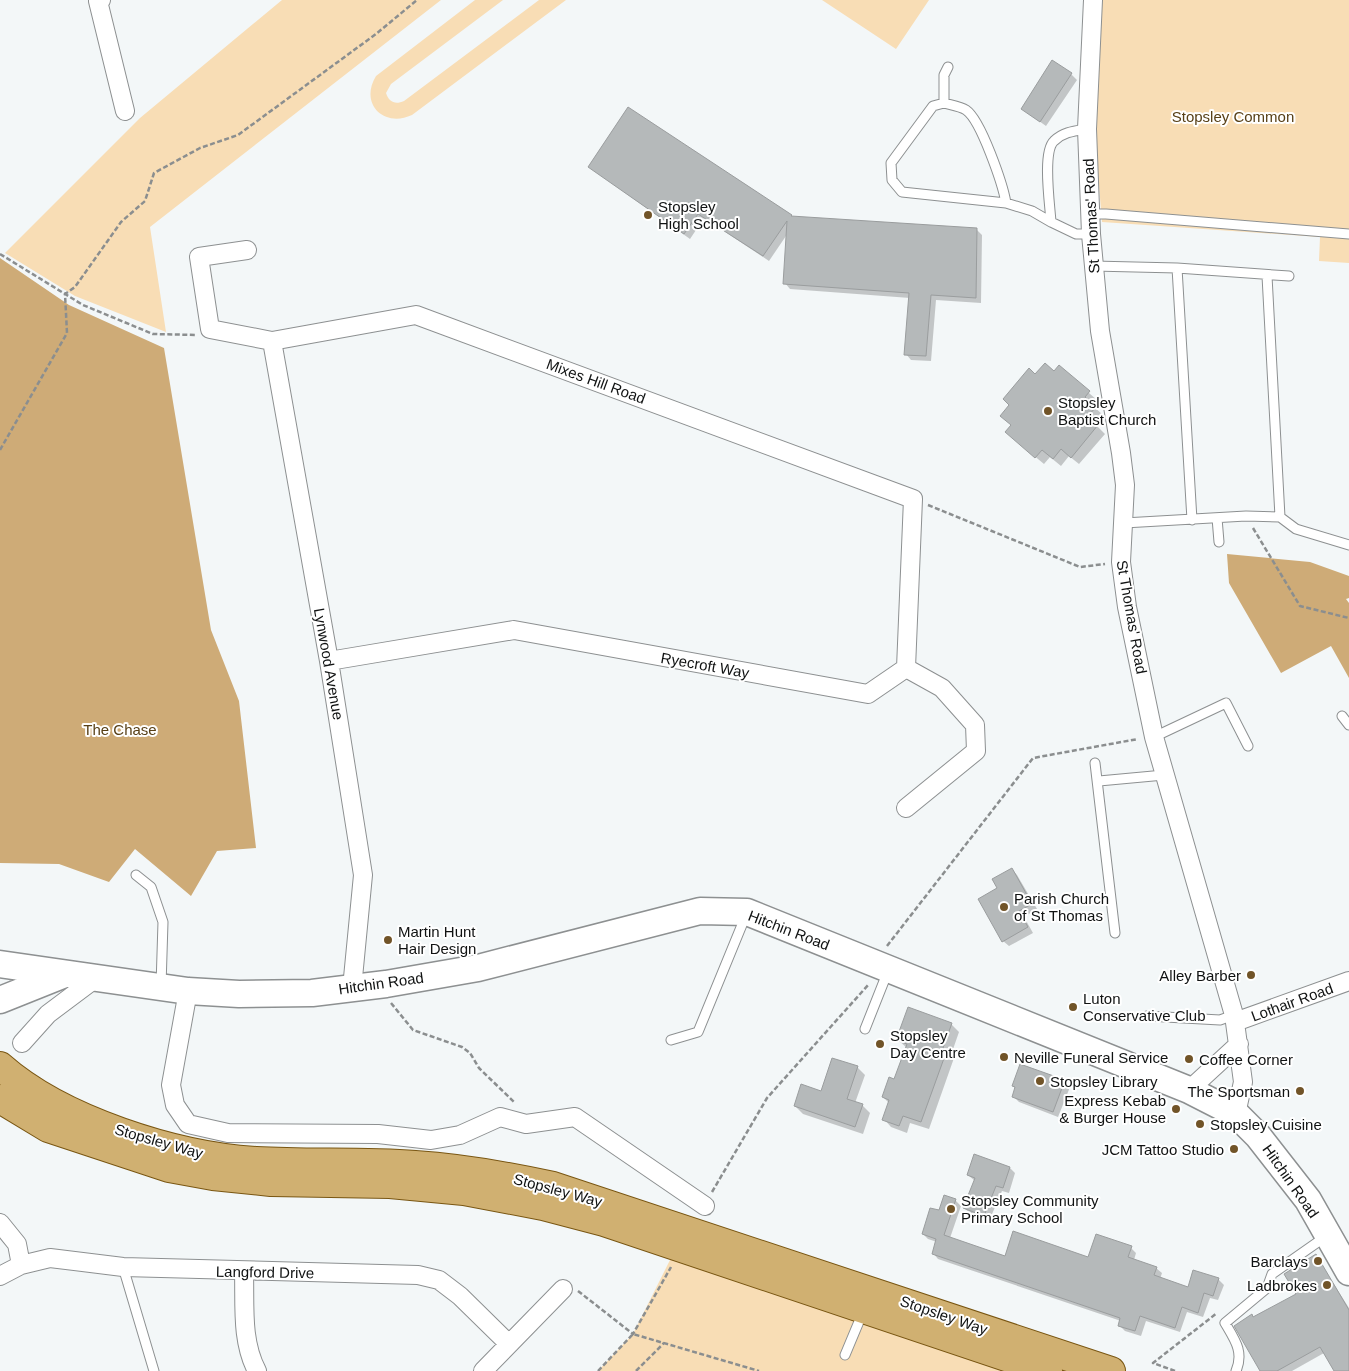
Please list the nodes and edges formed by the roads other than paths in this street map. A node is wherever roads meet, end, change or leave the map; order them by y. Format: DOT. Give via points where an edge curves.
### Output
graph roads {
  1 [pos="101,0"];
  2 [pos="1093,0"];
  3 [pos="948,68"];
  4 [pos="944,103"];
  5 [pos="125,111"];
  6 [pos="1087,129"];
  7 [pos="1006,203"];
  8 [pos="1090,214"];
  9 [pos="1052,222"];
  10 [pos="1091,234"];
  11 [pos="1349,234"];
  12 [pos="247,250"];
  13 [pos="1093,266"];
  14 [pos="1177,268"];
  15 [pos="1267,276"];
  16 [pos="1289,276"];
  17 [pos="272,341"];
  18 [pos="1280,517"];
  19 [pos="1217,518"];
  20 [pos="1192,520"];
  21 [pos="1124,523"];
  22 [pos="1219,542"];
  23 [pos="1349,544"];
  24 [pos="329,661"];
  25 [pos="906,668"];
  26 [pos="1342,716"];
  27 [pos="1349,725"];
  28 [pos="1154,737"];
  29 [pos="1248,746"];
  30 [pos="1095,763"];
  31 [pos="1164,775"];
  32 [pos="1099,781"];
  33 [pos="906,808"];
  34 [pos="136,875"];
  35 [pos="747,912"];
  36 [pos="1116,933"];
  37 [pos="0,964"];
  38 [pos="879,970"];
  39 [pos="65,974"];
  40 [pos="96,978"];
  41 [pos="1349,981"];
  42 [pos="161,988"];
  43 [pos="352,988"];
  44 [pos="188,991"];
  45 [pos="0,1000"];
  46 [pos="1147,1016"];
  47 [pos="1235,1018"];
  48 [pos="865,1029"];
  49 [pos="671,1040"];
  50 [pos="22,1043"];
  51 [pos="1238,1044"];
  52 [pos="0,1066"];
  53 [pos="1189,1090"];
  54 [pos="0,1099"];
  55 [pos="1236,1114"];
  56 [pos="705,1206"];
  57 [pos="0,1223"];
  58 [pos="1328,1235"];
  59 [pos="21,1265"];
  60 [pos="123,1267"];
  61 [pos="244,1272"];
  62 [pos="1349,1272"];
  63 [pos="0,1276"];
  64 [pos="563,1289"];
  65 [pos="864,1309"];
  66 [pos="509,1344"];
  67 [pos="845,1355"];
  68 [pos="1036,1369"];
  69 [pos="154,1371"];
  70 [pos="257,1371"];
  71 [pos="483,1371"];
  72 [pos="1111,1371"];
  73 [pos="1236,1371"];
  1 -- 5 [label="street" via="98,1"];
  2 -- 6 [label="street, St Thomas' Road"];
  3 -- 4 [label="lane" via="944,75"];
  4 -- 7 [label="lane" via="967,110 977,124 1004,189"];
  4 -- 7 [label="lane" via="933,106 892,163 892,180 902,192"];
  6 -- 8 [label="street, St Thomas' Road"];
  6 -- 9 [label="lane" via="1067,132 1053,142 1047,154"];
  7 -- 9 [label="lane" via="1032,211"];
  8 -- 10 [label="street, St Thomas' Road"];
  8 -- 11 [label="lane"];
  9 -- 10 [label="lane" via="1076,234"];
  10 -- 13 [label="street, St Thomas' Road"];
  12 -- 17 [label="street" via="199,257 210,329"];
  13 -- 14 [label="lane"];
  13 -- 21 [label="street, St Thomas' Road" via="1125,485"];
  14 -- 15 [label="lane"];
  14 -- 20 [label="lane"];
  15 -- 16 [label="lane"];
  15 -- 18 [label="lane"];
  17 -- 24 [label="street, Lynwood Avenue"];
  17 -- 25 [label="street, Mixes Hill Road" via="416,315 912,499"];
  18 -- 19 [label="lane"];
  18 -- 23 [label="lane" via="1296,529"];
  19 -- 20 [label="lane"];
  19 -- 22 [label="lane"];
  20 -- 21 [label="lane"];
  21 -- 28 [label="street, St Thomas' Road" via="1121,562 1127,607"];
  24 -- 25 [label="street, Ryecroft Way" via="514,630 868,694"];
  24 -- 43 [label="street, Lynwood Avenue" via="363,875"];
  25 -- 33 [label="street" via="942,688 975,725 976,751"];
  26 -- 27 [label="lane"];
  28 -- 29 [label="lane" via="1226,703"];
  28 -- 31 [label="street, St Thomas' Road"];
  30 -- 32 [label="lane"];
  31 -- 32 [label="lane"];
  31 -- 47 [label="street, St Thomas' Road"];
  32 -- 36 [label="lane"];
  34 -- 42 [label="lane" via="151,887 163,922"];
  35 -- 38 [label="street, Hitchin Road"];
  35 -- 43 [label="street, Hitchin Road" via="700,911 478,968"];
  35 -- 49 [label="lane" via="698,1032"];
  37 -- 39 [label="street, Hitchin Road"];
  38 -- 48 [label="lane"];
  38 -- 53 [label="street, Hitchin Road"];
  39 -- 40 [label="street, Hitchin Road"];
  39 -- 45 [label="street, Hitchin Road"];
  40 -- 42 [label="street, Hitchin Road"];
  40 -- 50 [label="street" via="48,1014"];
  41 -- 47 [label="street, Lothair Road"];
  42 -- 44 [label="street, Hitchin Road"];
  43 -- 44 [label="street, Hitchin Road" via="312,993"];
  44 -- 56 [label="street, Stopsley Way" via="171,1085 175,1105 188,1124 228,1133 378,1134 431,1140 460,1135 500,1117 526,1124 575,1117"];
  46 -- 47 [label="lane"];
  47 -- 51 [label="street, St Thomas' Road"];
  51 -- 53 [label="street"];
  51 -- 55 [label="street, St Thomas' Road" via="1243,1082"];
  52 -- 72 [label="main road, Stopsley Way" via="31,1088 87,1118 164,1145 208,1156 255,1161 461,1169 553,1186"];
  53 -- 55 [label="street, Hitchin Road"];
  54 -- 65 [label="main road, Stopsley Way" via="48,1128 169,1168 271,1182 390,1184 464,1191 543,1206 604,1222"];
  55 -- 58 [label="street, Hitchin Road" via="1258,1136 1308,1200"];
  57 -- 59 [label="street" via="16,1244"];
  58 -- 62 [label="street, Hitchin Road"];
  58 -- 73 [label="lane" via="1272,1274 1267,1288 1225,1323 1240,1350"];
  59 -- 60 [label="street, Langford Drive" via="50,1258"];
  59 -- 63 [label="street, Langford Drive"];
  60 -- 61 [label="street, Langford Drive"];
  60 -- 69 [label="lane"];
  61 -- 66 [label="street, Langford Drive" via="418,1275 439,1280"];
  61 -- 70 [label="street" via="245,1337"];
  64 -- 66 [label="street"];
  65 -- 67 [label="lane"];
  65 -- 68 [label="main road, Stopsley Way"];
  66 -- 71 [label="street"];
}
